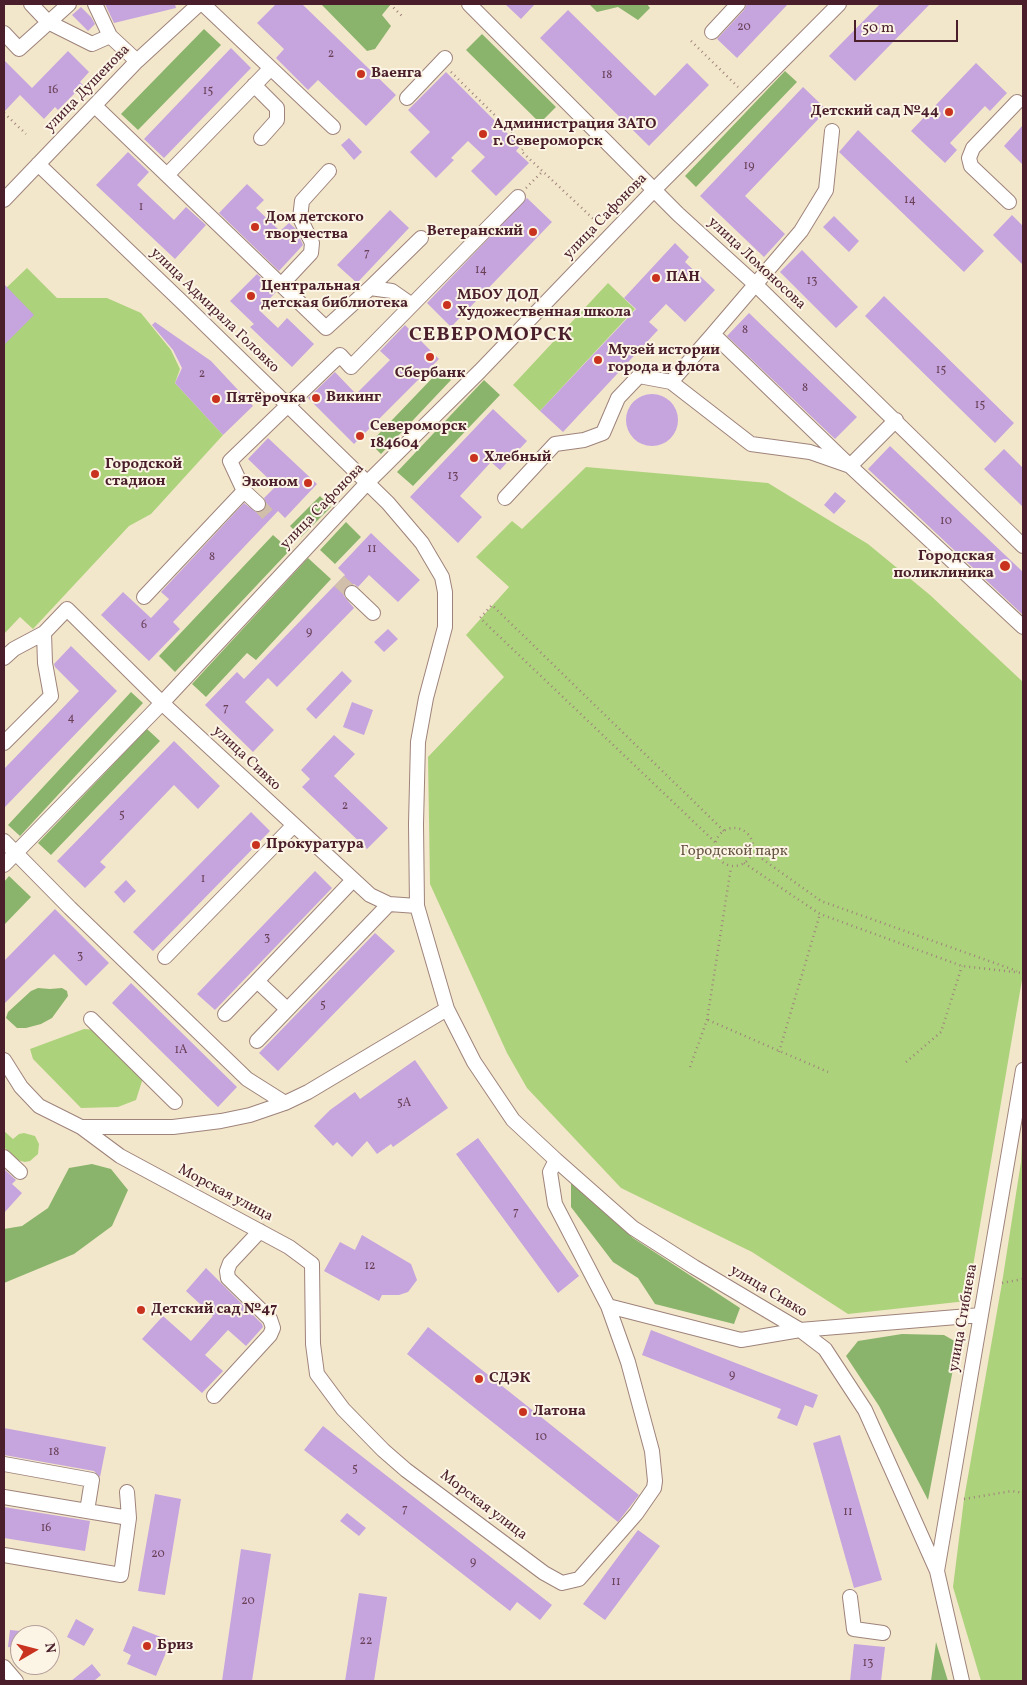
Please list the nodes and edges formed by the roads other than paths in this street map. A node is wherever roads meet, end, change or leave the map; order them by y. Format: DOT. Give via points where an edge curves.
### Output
graph roads {
  1 [pos="31,4"];
  2 [pos="69,4"];
  3 [pos="95,4"];
  4 [pos="199,4"];
  5 [pos="203,4"];
  6 [pos="469,4"];
  7 [pos="738,4"];
  8 [pos="839,4"];
  9 [pos="48,22"];
  10 [pos="712,32"];
  11 [pos="4,33"];
  12 [pos="110,36"];
  13 [pos="443,60"];
  14 [pos="138,61"];
  15 [pos="270,68"];
  16 [pos="254,85"];
  17 [pos="407,98"];
  18 [pos="1017,102"];
  19 [pos="96,106"];
  20 [pos="333,127"];
  21 [pos="832,131"];
  22 [pos="261,138"];
  23 [pos="38,164"];
  24 [pos="329,171"];
  25 [pos="167,174"];
  26 [pos="654,190"];
  27 [pos="523,192"];
  28 [pos="5,195"];
  29 [pos="1009,202"];
  30 [pos="421,238"];
  31 [pos="281,285"];
  32 [pos="756,285"];
  33 [pos="370,288"];
  34 [pos="412,305"];
  35 [pos="713,334"];
  36 [pos="672,382"];
  37 [pos="287,405"];
  38 [pos="896,420"];
  39 [pos="850,466"];
  40 [pos="367,483"];
  41 [pos="244,491"];
  42 [pos="505,498"];
  43 [pos="258,504"];
  44 [pos="1023,546"];
  45 [pos="352,593"];
  46 [pos="144,597"];
  47 [pos="373,613"];
  48 [pos="1023,627"];
  49 [pos="44,633"];
  50 [pos="4,658"];
  51 [pos="162,703"];
  52 [pos="4,743"];
  53 [pos="294,825"];
  54 [pos="4,841"];
  55 [pos="16,853"];
  56 [pos="4,865"];
  57 [pos="353,880"];
  58 [pos="389,904"];
  59 [pos="417,906"];
  60 [pos="165,958"];
  61 [pos="257,982"];
  62 [pos="287,1009"];
  63 [pos="447,1009"];
  64 [pos="225,1014"];
  65 [pos="91,1019"];
  66 [pos="257,1041"];
  67 [pos="4,1060"];
  68 [pos="1023,1070"];
  69 [pos="175,1102"];
  70 [pos="285,1103"];
  71 [pos="81,1127"];
  72 [pos="4,1157"];
  73 [pos="556,1160"];
  74 [pos="20,1172"];
  75 [pos="260,1231"];
  76 [pos="608,1306"];
  77 [pos="981,1315"];
  78 [pos="800,1330"];
  79 [pos="214,1396"];
  80 [pos="4,1464"];
  81 [pos="127,1492"];
  82 [pos="4,1497"];
  83 [pos="87,1511"];
  84 [pos="129,1518"];
  85 [pos="4,1555"];
  86 [pos="937,1571"];
  87 [pos="850,1597"];
  88 [pos="883,1633"];
  89 [pos="4,1667"];
  90 [pos="16,1681"];
  91 [pos="962,1681"];
  1 -- 9 [label="street"];
  2 -- 9 [label="street"];
  3 -- 12 [label="street"];
  4 -- 14 [label="street, улица Душенова"];
  5 -- 15 [label="street"];
  6 -- 26 [label="street, улица Ломоносова"];
  7 -- 10 [label="street"];
  8 -- 26 [label="street, улица Сафонова"];
  9 -- 11 [label="street" via="19,49"];
  9 -- 12 [label="street" via="92,44"];
  12 -- 14 [label="street"];
  13 -- 17 [label="street"];
  14 -- 19 [label="street, улица Душенова"];
  15 -- 16 [label="street"];
  15 -- 20 [label="street"];
  16 -- 22 [label="street" via="277,108 277,120"];
  16 -- 25 [label="street"];
  18 -- 29 [label="street" via="973,148 969,158 971,166"];
  19 -- 23 [label="street, улица Душенова"];
  19 -- 25 [label="street"];
  21 -- 32 [label="street" via="826,190 801,231"];
  23 -- 28 [label="street, улица Душенова"];
  23 -- 37 [label="street, улица Адмирала Головко"];
  24 -- 31 [label="street" via="302,201 300,218 312,242 311,253"];
  25 -- 31 [label="street"];
  26 -- 32 [label="street, улица Ломоносова"];
  26 -- 40 [label="street, улица Сафонова"];
  27 -- 34 [label="street"];
  30 -- 33 [label="street"];
  31 -- 33 [label="street" via="326,328"];
  32 -- 35 [label="street"];
  32 -- 38 [label="street, улица Ломоносова"];
  33 -- 34 [label="street" via="392,291"];
  34 -- 37 [label="street" via="351,367 340,355"];
  35 -- 36 [label="street"];
  35 -- 39 [label="street"];
  36 -- 39 [label="street" via="751,444 810,452"];
  36 -- 42 [label="street" via="639,376 618,398 603,433 584,440 555,444"];
  37 -- 40 [label="street, улица Адмирала Головко"];
  37 -- 41 [label="street" via="230,461"];
  38 -- 39 [label="street"];
  38 -- 44 [label="street, улица Ломоносова"];
  39 -- 48 [label="street"];
  40 -- 51 [label="street, улица Сафонова"];
  40 -- 59 [label="street, улица Сивко" via="422,543 442,577 445,592 445,627 418,742"];
  41 -- 43 [label="street"];
  41 -- 46 [label="street"];
  45 -- 47 [label="street"];
  49 -- 50 [label="street"];
  49 -- 51 [label="street, улица Сивко" via="67,610"];
  49 -- 52 [label="street" via="51,696"];
  51 -- 53 [label="street, улица Сивко"];
  51 -- 55 [label="street, улица Сафонова"];
  53 -- 57 [label="street, улица Сивко"];
  53 -- 60 [label="street"];
  54 -- 55 [label="street"];
  55 -- 56 [label="street, улица Сафонова"];
  55 -- 70 [label="street" via="247,1078"];
  57 -- 58 [label="street, улица Сивко" via="370,895"];
  57 -- 61 [label="street"];
  58 -- 59 [label="street, улица Сивко"];
  58 -- 62 [label="street"];
  59 -- 63 [label="street, улица Сивко"];
  61 -- 62 [label="street"];
  61 -- 64 [label="street"];
  62 -- 66 [label="street"];
  63 -- 70 [label="street"];
  63 -- 73 [label="street, улица Сивко" via="474,1062 512,1120"];
  65 -- 69 [label="street"];
  67 -- 71 [label="street" via="21,1087 39,1106"];
  68 -- 77 [label="street, улица Сгибнева"];
  70 -- 71 [label="street" via="221,1121 173,1127"];
  71 -- 75 [label="street, Морская улица" via="120,1156"];
  72 -- 74 [label="street"];
  73 -- 76 [label="street, Морская улица" via="550,1172 556,1204"];
  73 -- 78 [label="street, улица Сивко" via="633,1228"];
  75 -- 76 [label="street, Морская улица" via="312,1264 313,1344 317,1374 343,1409 406,1470 562,1583 579,1579 636,1514 654,1488 652,1451 628,1362"];
  75 -- 79 [label="street" via="230,1263 228,1278 270,1319 273,1328"];
  76 -- 78 [label="street" via="741,1340"];
  77 -- 78 [label="street"];
  77 -- 86 [label="street, улица Сгибнева"];
  78 -- 86 [label="street, улица Сивко" via="825,1349 865,1410"];
  80 -- 83 [label="street" via="92,1480"];
  81 -- 84 [label="street"];
  82 -- 83 [label="street"];
  83 -- 84 [label="street"];
  84 -- 85 [label="street" via="121,1575"];
  86 -- 91 [label="street, улица Сивко"];
  87 -- 88 [label="street" via="854,1629"];
  89 -- 90 [label="street"];
}
